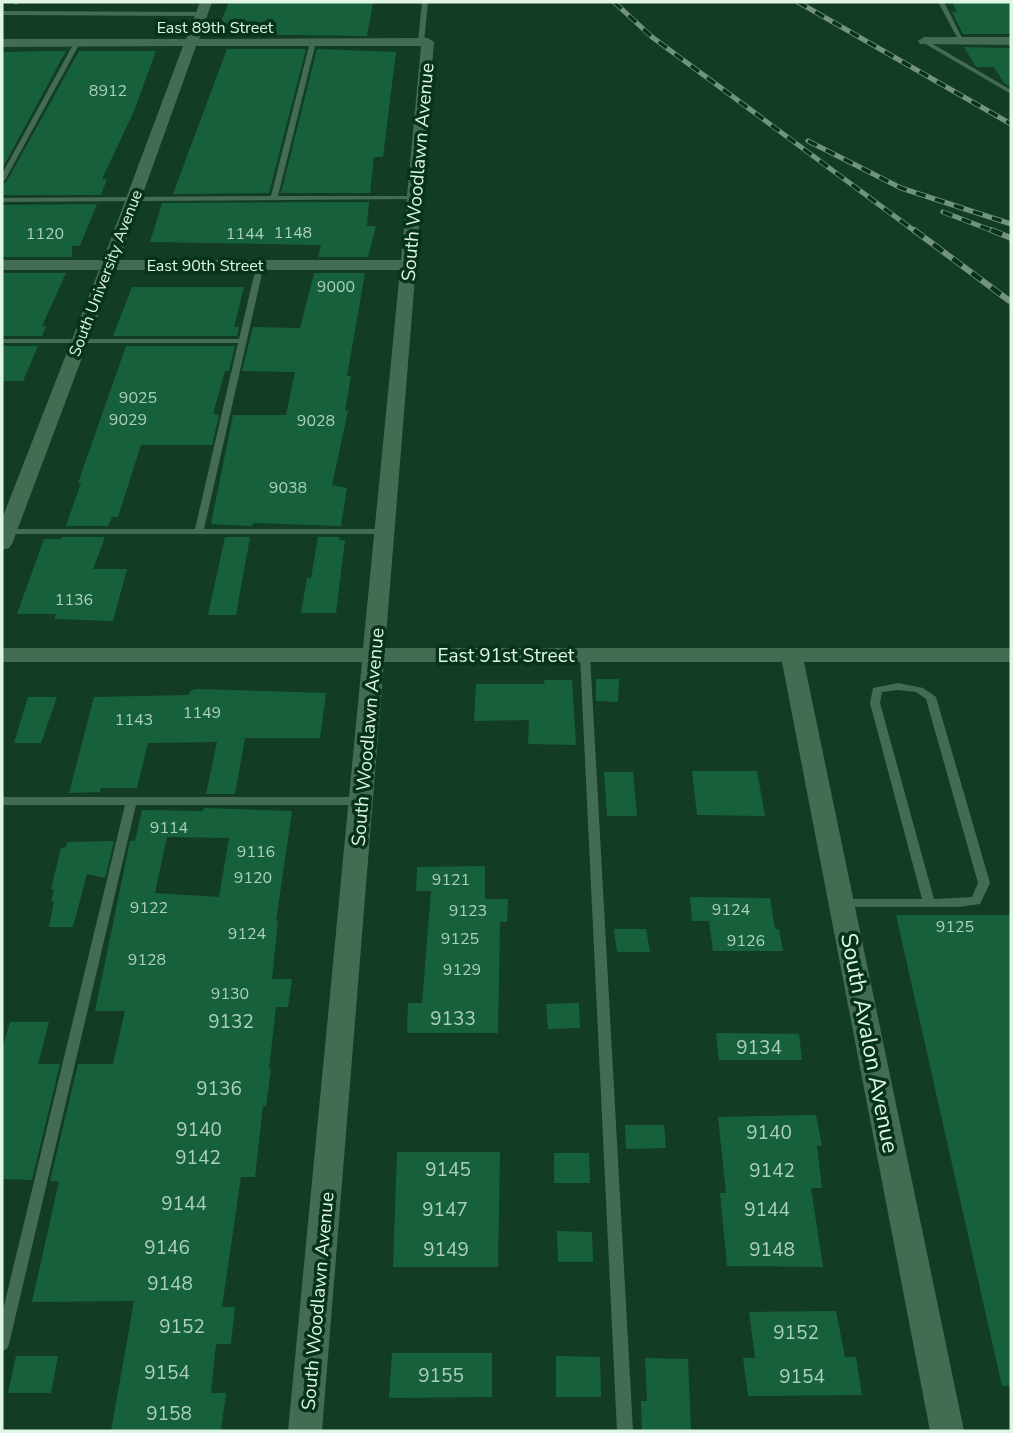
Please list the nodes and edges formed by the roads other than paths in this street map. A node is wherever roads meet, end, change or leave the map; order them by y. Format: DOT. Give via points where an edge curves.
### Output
graph roads {
  1 [pos="425,2"];
  2 [pos="941,2"];
  3 [pos="203,8"];
  4 [pos="2,13"];
  5 [pos="924,41"];
  6 [pos="962,41"];
  7 [pos="1011,41"];
  8 [pos="313,42"];
  9 [pos="425,42"];
  10 [pos="2,43"];
  11 [pos="77,43"];
  12 [pos="191,43"];
  13 [pos="1011,90"];
  14 [pos="2,180"];
  15 [pos="274,198"];
  16 [pos="414,198"];
  17 [pos="134,199"];
  18 [pos="2,200"];
  19 [pos="2,265"];
  20 [pos="109,265"];
  21 [pos="260,265"];
  22 [pos="408,265"];
  23 [pos="2,341"];
  24 [pos="80,341"];
  25 [pos="242,341"];
  26 [pos="199,532"];
  27 [pos="385,532"];
  28 [pos="3,538"];
  29 [pos="2,655"];
  30 [pos="374,655"];
  31 [pos="585,655"];
  32 [pos="792,655"];
  33 [pos="1011,655"];
  34 [pos="2,801"];
  35 [pos="131,801"];
  36 [pos="361,802"];
  37 [pos="929,903"];
  38 [pos="842,904"];
  39 [pos="2,1344"];
  40 [pos="305,1431"];
  41 [pos="625,1431"];
  42 [pos="947,1431"];
  1 -- 9 [label="lane"];
  2 -- 6 [label="lane"];
  3 -- 4 [label="lane"];
  3 -- 12 [label="street, South University Avenue"];
  5 -- 6 [label="street"];
  5 -- 13 [label="lane"];
  6 -- 7 [label="street"];
  8 -- 9 [label="street, East 89th Street"];
  8 -- 12 [label="street, East 89th Street"];
  8 -- 15 [label="lane"];
  9 -- 16 [label="street, South Woodlawn Avenue"];
  10 -- 11 [label="street, East 89th Street"];
  11 -- 12 [label="street, East 89th Street"];
  11 -- 14 [label="lane"];
  12 -- 17 [label="street, South University Avenue"];
  15 -- 16 [label="lane"];
  15 -- 17 [label="lane"];
  16 -- 22 [label="street, South Woodlawn Avenue"];
  17 -- 18 [label="lane"];
  17 -- 20 [label="street, South University Avenue"];
  19 -- 20 [label="street, East 90th Street"];
  20 -- 21 [label="street, East 90th Street"];
  20 -- 24 [label="street, South University Avenue"];
  21 -- 22 [label="street, East 90th Street"];
  21 -- 25 [label="lane"];
  22 -- 27 [label="street, South Woodlawn Avenue"];
  23 -- 24 [label="lane"];
  24 -- 25 [label="lane"];
  24 -- 28 [label="street, South University Avenue"];
  25 -- 26 [label="lane"];
  26 -- 27 [label="lane"];
  26 -- 28 [label="lane"];
  27 -- 30 [label="street, South Woodlawn Avenue"];
  29 -- 30 [label="street, East 91st Street"];
  30 -- 31 [label="street, East 91st Street"];
  30 -- 36 [label="street, South Woodlawn Avenue"];
  31 -- 32 [label="street, East 91st Street"];
  31 -- 41 [label="lane"];
  32 -- 33 [label="street, East 91st Street"];
  32 -- 38 [label="street, South Avalon Avenue"];
  34 -- 35 [label="lane"];
  35 -- 36 [label="lane"];
  35 -- 39 [label="lane"];
  36 -- 40 [label="street, South Woodlawn Avenue"];
  37 -- 37 [label="lane" via="976,901 984,883 931,696 916,688 884,687 877,690 875,704"];
  37 -- 38 [label="lane"];
  38 -- 42 [label="street, South Avalon Avenue"];
}
